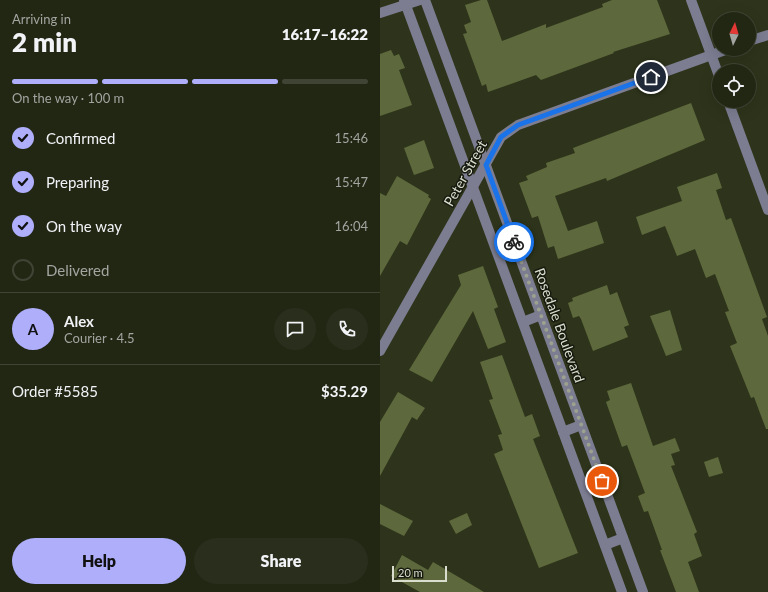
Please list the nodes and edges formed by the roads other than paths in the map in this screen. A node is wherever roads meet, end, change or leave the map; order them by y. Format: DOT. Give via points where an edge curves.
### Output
graph roads {
  1 [pos="420,0"];
  2 [pos="425,0"];
  3 [pos="691,0"];
  4 [pos="405,2"];
  5 [pos="380,13"];
  6 [pos="768,34"];
  7 [pos="756,38"];
  8 [pos="711,55"];
  9 [pos="714,64"];
  10 [pos="731,108"];
  11 [pos="486,165"];
  12 [pos="473,187"];
  13 [pos="768,210"];
  14 [pos="541,315"];
  15 [pos="523,322"];
  16 [pos="380,351"];
  17 [pos="582,424"];
  18 [pos="563,432"];
  19 [pos="623,538"];
  20 [pos="605,545"];
  21 [pos="622,592"];
  22 [pos="643,592"];
  1 -- 4 [label="street"];
  2 -- 11 [label="street, Rosedale Boulevard"];
  3 -- 8 [label="street"];
  4 -- 5 [label="street"];
  4 -- 12 [label="street"];
  6 -- 7 [label="street"];
  8 -- 9 [label="street"];
  8 -- 11 [label="street, Peter Street" via="518,125 501,137"];
  10 -- 13 [label="street"];
  11 -- 12 [label="street, Peter Street"];
  11 -- 14 [label="street, Rosedale Boulevard"];
  12 -- 15 [label="street"];
  12 -- 16 [label="street, Peter Street"];
  14 -- 15 [label="street"];
  14 -- 17 [label="street, Rosedale Boulevard"];
  15 -- 18 [label="street"];
  17 -- 18 [label="street"];
  17 -- 19 [label="street, Rosedale Boulevard"];
  18 -- 20 [label="street"];
  19 -- 20 [label="street"];
  19 -- 22 [label="street, Rosedale Boulevard"];
  20 -- 21 [label="street"];
}
